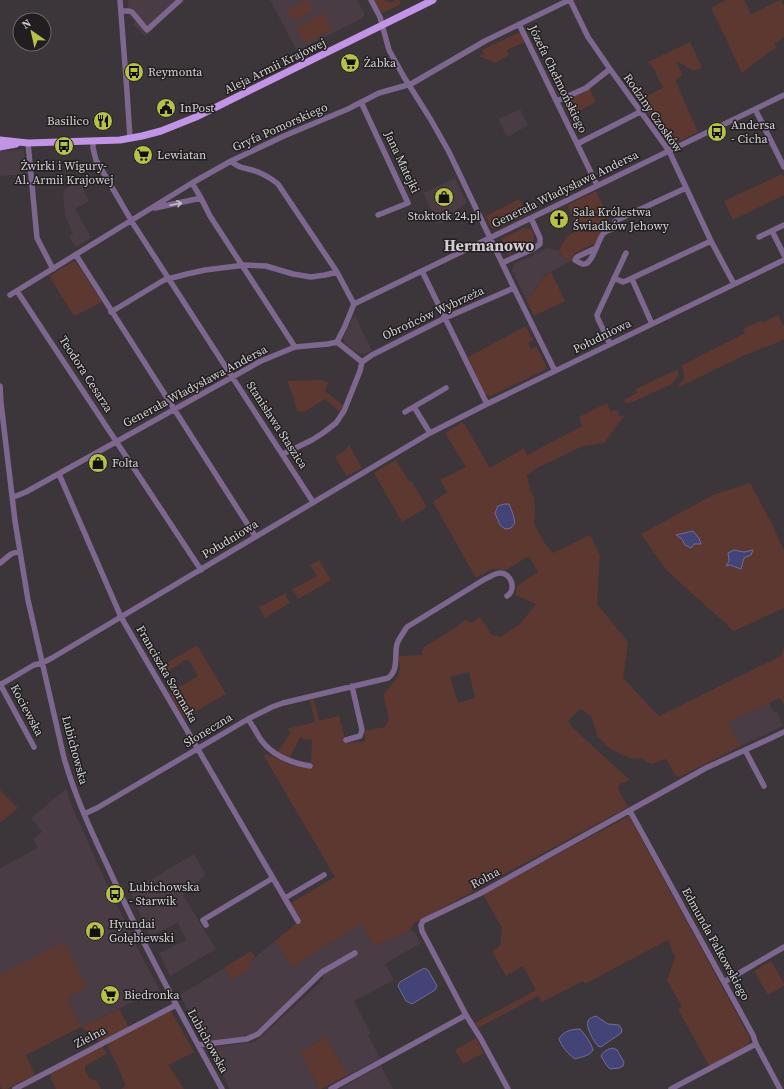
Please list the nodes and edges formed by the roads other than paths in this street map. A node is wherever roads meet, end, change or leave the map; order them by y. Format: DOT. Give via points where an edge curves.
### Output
graph roads {
  1 [pos="120,0"];
  2 [pos="180,0"];
  3 [pos="371,0"];
  4 [pos="433,0"];
  5 [pos="570,0"];
  6 [pos="121,11"];
  7 [pos="519,24"];
  8 [pos="382,25"];
  9 [pos="610,69"];
  10 [pos="408,84"];
  11 [pos="784,95"];
  12 [pos="557,101"];
  13 [pos="361,102"];
  14 [pos="755,109"];
  15 [pos="640,112"];
  16 [pos="130,138"];
  17 [pos="0,140"];
  18 [pos="93,141"];
  19 [pos="27,143"];
  20 [pos="577,144"];
  21 [pos="0,147"];
  22 [pos="669,151"];
  23 [pos="232,161"];
  24 [pos="784,168"];
  25 [pos="192,183"];
  26 [pos="598,185"];
  27 [pos="686,188"];
  28 [pos="201,198"];
  29 [pos="150,209"];
  30 [pos="378,215"];
  31 [pos="531,218"];
  32 [pos="132,221"];
  33 [pos="784,225"];
  34 [pos="772,231"];
  35 [pos="490,237"];
  36 [pos="759,237"];
  37 [pos="711,241"];
  38 [pos="596,248"];
  39 [pos="626,253"];
  40 [pos="76,255"];
  41 [pos="784,255"];
  42 [pos="784,260"];
  43 [pos="502,263"];
  44 [pos="242,265"];
  45 [pos="53,269"];
  46 [pos="422,271"];
  47 [pos="337,272"];
  48 [pos="614,278"];
  49 [pos="169,279"];
  50 [pos="632,279"];
  51 [pos="734,284"];
  52 [pos="514,288"];
  53 [pos="17,291"];
  54 [pos="10,295"];
  55 [pos="354,304"];
  56 [pos="112,312"];
  57 [pos="445,318"];
  58 [pos="652,324"];
  59 [pos="337,342"];
  60 [pos="610,344"];
  61 [pos="294,347"];
  62 [pos="362,362"];
  63 [pos="555,371"];
  64 [pos="233,377"];
  65 [pos="0,386"];
  66 [pos="446,388"];
  67 [pos="487,404"];
  68 [pos="414,407"];
  69 [pos="174,410"];
  70 [pos="405,412"];
  71 [pos="2,420"];
  72 [pos="430,433"];
  73 [pos="116,441"];
  74 [pos="283,454"];
  75 [pos="59,474"];
  76 [pos="12,496"];
  77 [pos="313,502"];
  78 [pos="256,536"];
  79 [pos="20,551"];
  80 [pos="0,563"];
  81 [pos="201,570"];
  82 [pos="507,596"];
  83 [pos="121,617"];
  84 [pos="42,663"];
  85 [pos="0,685"];
  86 [pos="352,686"];
  87 [pos="248,719"];
  88 [pos="784,732"];
  89 [pos="346,740"];
  90 [pos="34,747"];
  91 [pos="198,749"];
  92 [pos="745,750"];
  93 [pos="310,766"];
  94 [pos="764,786"];
  95 [pos="630,811"];
  96 [pos="84,814"];
  97 [pos="324,875"];
  98 [pos="273,878"];
  99 [pos="285,898"];
  100 [pos="298,921"];
  101 [pos="206,925"];
  102 [pos="784,947"];
  103 [pos="355,953"];
  104 [pos="724,982"];
  105 [pos="176,1005"];
  106 [pos="466,1015"];
  107 [pos="756,1044"];
  108 [pos="198,1045"];
  109 [pos="505,1088"];
  110 [pos="15,1089"];
  111 [pos="222,1089"];
  112 [pos="332,1089"];
  113 [pos="671,1089"];
  114 [pos="780,1089"];
  1 -- 6 [label="street"];
  2 -- 6 [label="street" via="147,30 132,12"];
  3 -- 8 [label="street"];
  4 -- 8 [label="main road, Aleja Armii Krajowej"];
  5 -- 7 [label="street, Gryfa Pomorskiego"];
  5 -- 9 [label="street, Rodziny Czosków" via="588,37"];
  6 -- 16 [label="street"];
  7 -- 10 [label="street, Gryfa Pomorskiego"];
  7 -- 12 [label="street, Józefa Chełmońskiego"];
  8 -- 10 [label="street" via="389,50"];
  8 -- 16 [label="main road, Aleja Armii Krajowej" via="184,122 161,131"];
  9 -- 12 [label="street" via="586,88"];
  9 -- 15 [label="street, Rodziny Czosków"];
  10 -- 13 [label="street, Gryfa Pomorskiego"];
  10 -- 35 [label="street" via="431,120"];
  11 -- 14 [label="street, Generała Władysława Andersa"];
  12 -- 20 [label="street, Józefa Chełmońskiego"];
  13 -- 23 [label="street, Gryfa Pomorskiego"];
  13 -- 30 [label="street, Jana Matejki" via="408,203"];
  14 -- 22 [label="street, Generała Władysława Andersa"];
  14 -- 24 [label="street"];
  15 -- 20 [label="street, Józefa Chełmońskiego"];
  15 -- 22 [label="street, Rodziny Czosków"];
  16 -- 18 [label="main road, Aleja Armii Krajowej"];
  17 -- 19 [label="main road, Aleja Armii Krajowej"];
  18 -- 19 [label="main road, Aleja Armii Krajowej"];
  18 -- 32 [label="street, Stanisława Staszica" via="96,160"];
  19 -- 21 [label="main road, Aleja Armii Krajowej"];
  19 -- 45 [label="street" via="37,238"];
  20 -- 26 [label="street, Józefa Chełmońskiego"];
  22 -- 26 [label="street, Generała Władysława Andersa"];
  22 -- 27 [label="street, Rodziny Czosków"];
  23 -- 25 [label="street, Gryfa Pomorskiego"];
  23 -- 47 [label="street" via="240,167 273,179 278,184"];
  25 -- 28 [label="street"];
  25 -- 29 [label="street, Gryfa Pomorskiego"];
  26 -- 31 [label="street, Generała Władysława Andersa"];
  27 -- 37 [label="street, Rodziny Czosków"];
  27 -- 38 [label="street" via="615,221 614,228 603,233"];
  29 -- 28 [label="street, one-way"];
  28 -- 44 [label="street"];
  29 -- 32 [label="street, Gryfa Pomorskiego"];
  31 -- 35 [label="street, Generała Władysława Andersa"];
  31 -- 43 [label="street" via="540,244"];
  32 -- 40 [label="street, Gryfa Pomorskiego"];
  32 -- 49 [label="street, Stanisława Staszica"];
  33 -- 34 [label="street"];
  34 -- 36 [label="street"];
  34 -- 41 [label="street"];
  35 -- 43 [label="street"];
  35 -- 46 [label="street, Generała Władysława Andersa"];
  37 -- 50 [label="street"];
  37 -- 51 [label="street, Rodziny Czosków"];
  39 -- 48 [label="street"];
  40 -- 45 [label="street, Gryfa Pomorskiego"];
  40 -- 56 [label="street"];
  42 -- 51 [label="street, Południowa"];
  43 -- 52 [label="street"];
  44 -- 47 [label="street" via="266,266 311,277"];
  44 -- 49 [label="street" via="205,270"];
  44 -- 61 [label="street"];
  45 -- 53 [label="street, Gryfa Pomorskiego"];
  46 -- 55 [label="street, Generała Władysława Andersa"];
  46 -- 57 [label="street"];
  47 -- 55 [label="street"];
  48 -- 50 [label="street" via="623,282"];
  48 -- 60 [label="street" via="597,315"];
  49 -- 56 [label="street"];
  49 -- 64 [label="street, Stanisława Staszica"];
  50 -- 58 [label="street"];
  51 -- 58 [label="street, Południowa"];
  52 -- 57 [label="street, Obrońców Wybrzeża"];
  52 -- 63 [label="street"];
  53 -- 54 [label="street, Gryfa Pomorskiego"];
  53 -- 73 [label="street, Teodora Cesarza"];
  55 -- 59 [label="street"];
  56 -- 69 [label="street"];
  57 -- 62 [label="street, Obrońców Wybrzeża"];
  57 -- 67 [label="street"];
  58 -- 60 [label="street, Południowa"];
  59 -- 61 [label="street, Generała Władysława Andersa"];
  59 -- 62 [label="street"];
  60 -- 63 [label="street, Południowa"];
  61 -- 64 [label="street, Generała Władysława Andersa" via="261,361"];
  62 -- 74 [label="street" via="344,411 336,423 312,440"];
  63 -- 67 [label="street, Południowa"];
  64 -- 69 [label="street, Generała Władysława Andersa"];
  64 -- 74 [label="street, Stanisława Staszica"];
  65 -- 71 [label="street, Lubichowska"];
  66 -- 68 [label="street"];
  67 -- 72 [label="street, Południowa"];
  68 -- 70 [label="street"];
  68 -- 72 [label="street"];
  69 -- 73 [label="street, Generała Władysława Andersa"];
  69 -- 78 [label="street"];
  71 -- 76 [label="street, Lubichowska"];
  72 -- 77 [label="street, Południowa"];
  73 -- 75 [label="street, Generała Władysława Andersa"];
  73 -- 81 [label="street, Teodora Cesarza"];
  74 -- 77 [label="street, Stanisława Staszica"];
  75 -- 76 [label="street, Generała Władysława Andersa" via="26,492"];
  75 -- 83 [label="street, Franciszka Szornaka"];
  76 -- 79 [label="street, Lubichowska"];
  77 -- 78 [label="street, Południowa"];
  78 -- 81 [label="street, Południowa"];
  79 -- 80 [label="street" via="11,554"];
  79 -- 84 [label="street, Lubichowska"];
  81 -- 83 [label="street, Południowa"];
  82 -- 86 [label="street, Słoneczna" via="513,588 507,576 497,573 485,579 407,627 397,644 395,671 392,676"];
  83 -- 84 [label="street, Południowa"];
  83 -- 91 [label="street, Franciszka Szornaka"];
  84 -- 85 [label="street, Południowa"];
  84 -- 96 [label="street, Lubichowska" via="64,758"];
  85 -- 90 [label="street, Kociewska"];
  86 -- 87 [label="street, Słoneczna" via="272,707"];
  86 -- 89 [label="street" via="362,730 360,736"];
  87 -- 91 [label="street, Słoneczna"];
  87 -- 93 [label="street" via="270,750 290,762"];
  88 -- 92 [label="street, Rolna"];
  91 -- 96 [label="street, Słoneczna"];
  91 -- 98 [label="street, Franciszka Szornaka"];
  92 -- 94 [label="street"];
  92 -- 95 [label="street, Rolna" via="706,768"];
  95 -- 104 [label="street, Edmunda Falkowskiego"];
  95 -- 106 [label="street, Rolna" via="479,894 423,921 422,931"];
  96 -- 105 [label="street, Lubichowska" via="140,936"];
  97 -- 99 [label="street"];
  98 -- 99 [label="street, Franciszka Szornaka"];
  98 -- 101 [label="street" via="203,920"];
  99 -- 100 [label="street, Franciszka Szornaka"];
  102 -- 104 [label="street"];
  103 -- 108 [label="street" via="322,972 253,1037 247,1040"];
  104 -- 107 [label="street, Edmunda Falkowskiego"];
  105 -- 108 [label="street, Lubichowska"];
  105 -- 110 [label="street, Zielna"];
  106 -- 109 [label="street"];
  106 -- 112 [label="street"];
  107 -- 113 [label="street"];
  107 -- 114 [label="street, Edmunda Falkowskiego"];
  108 -- 111 [label="street, Lubichowska"];
}
